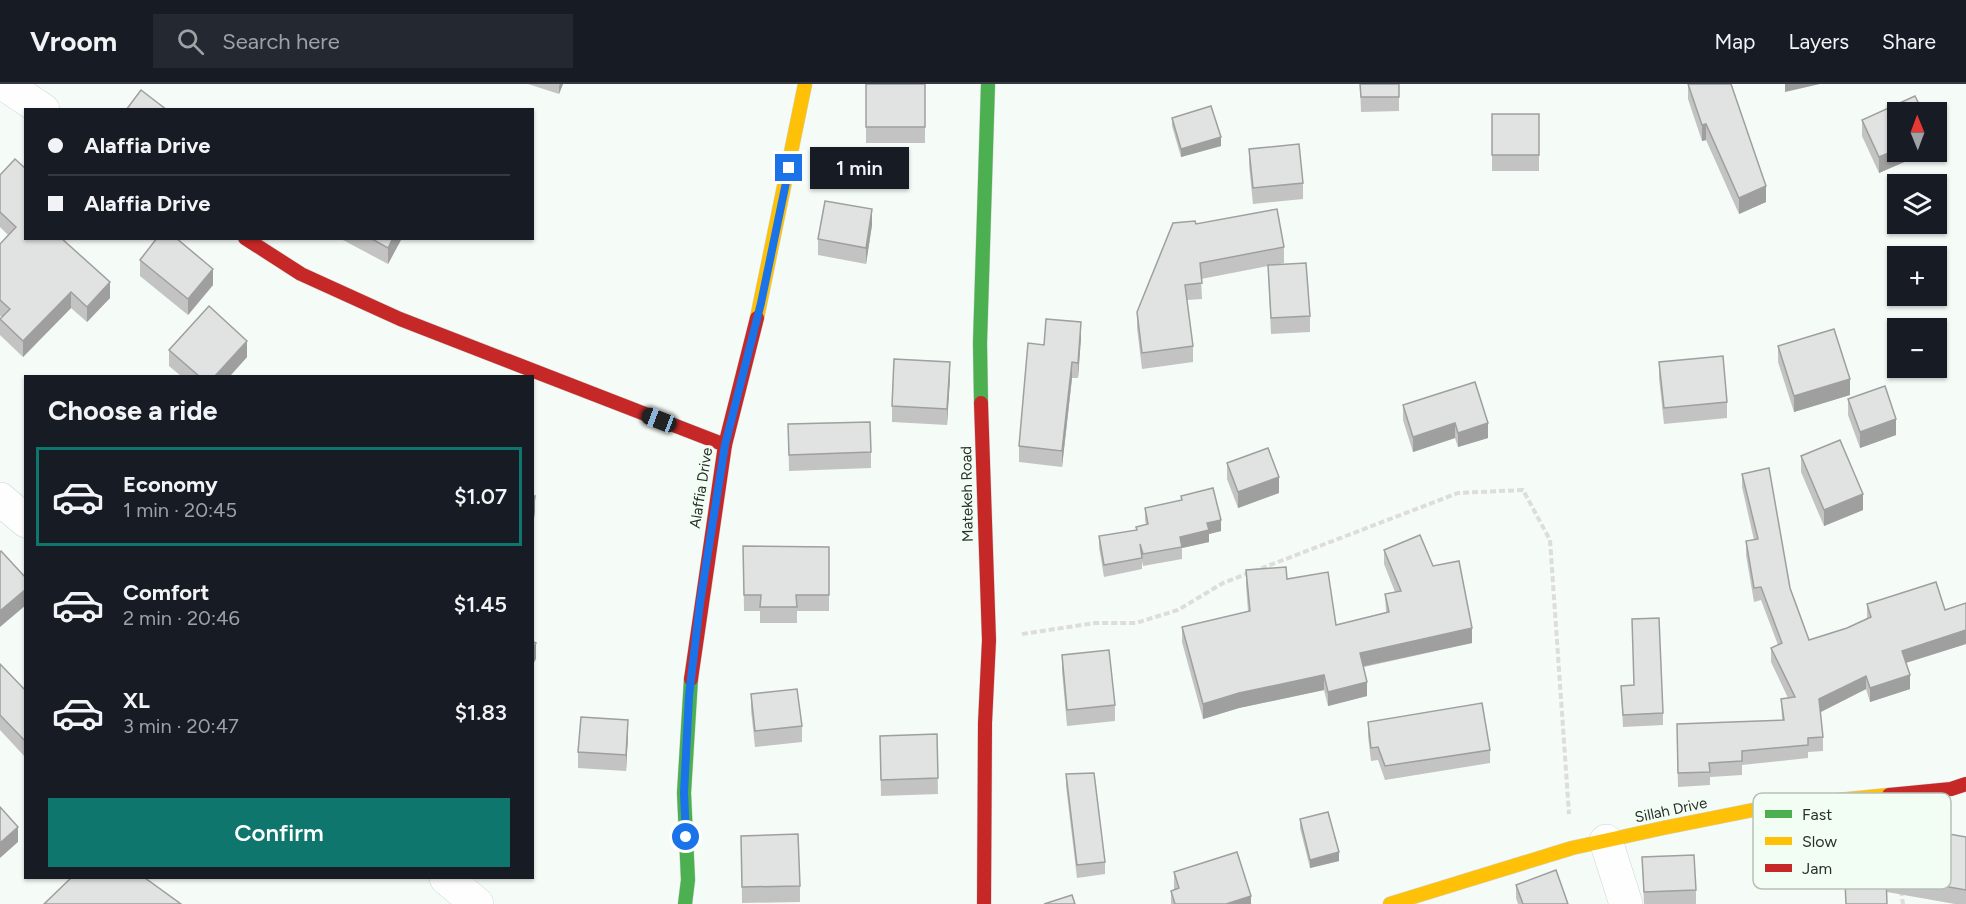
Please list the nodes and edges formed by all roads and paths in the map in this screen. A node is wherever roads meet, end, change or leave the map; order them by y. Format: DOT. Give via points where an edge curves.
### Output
graph roads {
  1 [pos="4,84"];
  2 [pos="805,84"];
  3 [pos="988,84"];
  4 [pos="40,108"];
  5 [pos="248,240"];
  6 [pos="725,445"];
  7 [pos="0,499"];
  8 [pos="24,519"];
  9 [pos="989,640"];
  10 [pos="1966,784"];
  11 [pos="1909,793"];
  12 [pos="1753,810"];
  13 [pos="1606,841"];
  14 [pos="1572,848"];
  15 [pos="447,879"];
  16 [pos="1901,889"];
  17 [pos="477,904"];
  18 [pos="685,904"];
  19 [pos="984,904"];
  20 [pos="1390,904"];
  21 [pos="1626,904"];
  22 [pos="1903,904"];
  1 -- 4 [label="street"];
  2 -- 6 [label="street, Alaffia Drive" via="761,303"];
  3 -- 9 [label="street, Matekeh Road" via="980,343"];
  5 -- 6 [label="street" via="301,274 400,320"];
  6 -- 18 [label="street, Alaffia Drive" via="689,696 684,793 688,880"];
  7 -- 8 [label="street"];
  9 -- 14 [label="path" via="1095,623 1136,623 1178,610 1223,583 1458,493 1523,490 1550,540"];
  9 -- 19 [label="street, Matekeh Road"];
  10 -- 11 [label="street, Sillah Drive"];
  12 -- 13 [label="street, Sillah Drive"];
  13 -- 14 [label="street, Sillah Drive"];
  13 -- 21 [label="street"];
  14 -- 20 [label="street, Sillah Drive"];
  15 -- 17 [label="street"];
  16 -- 22 [label="path"];
}
